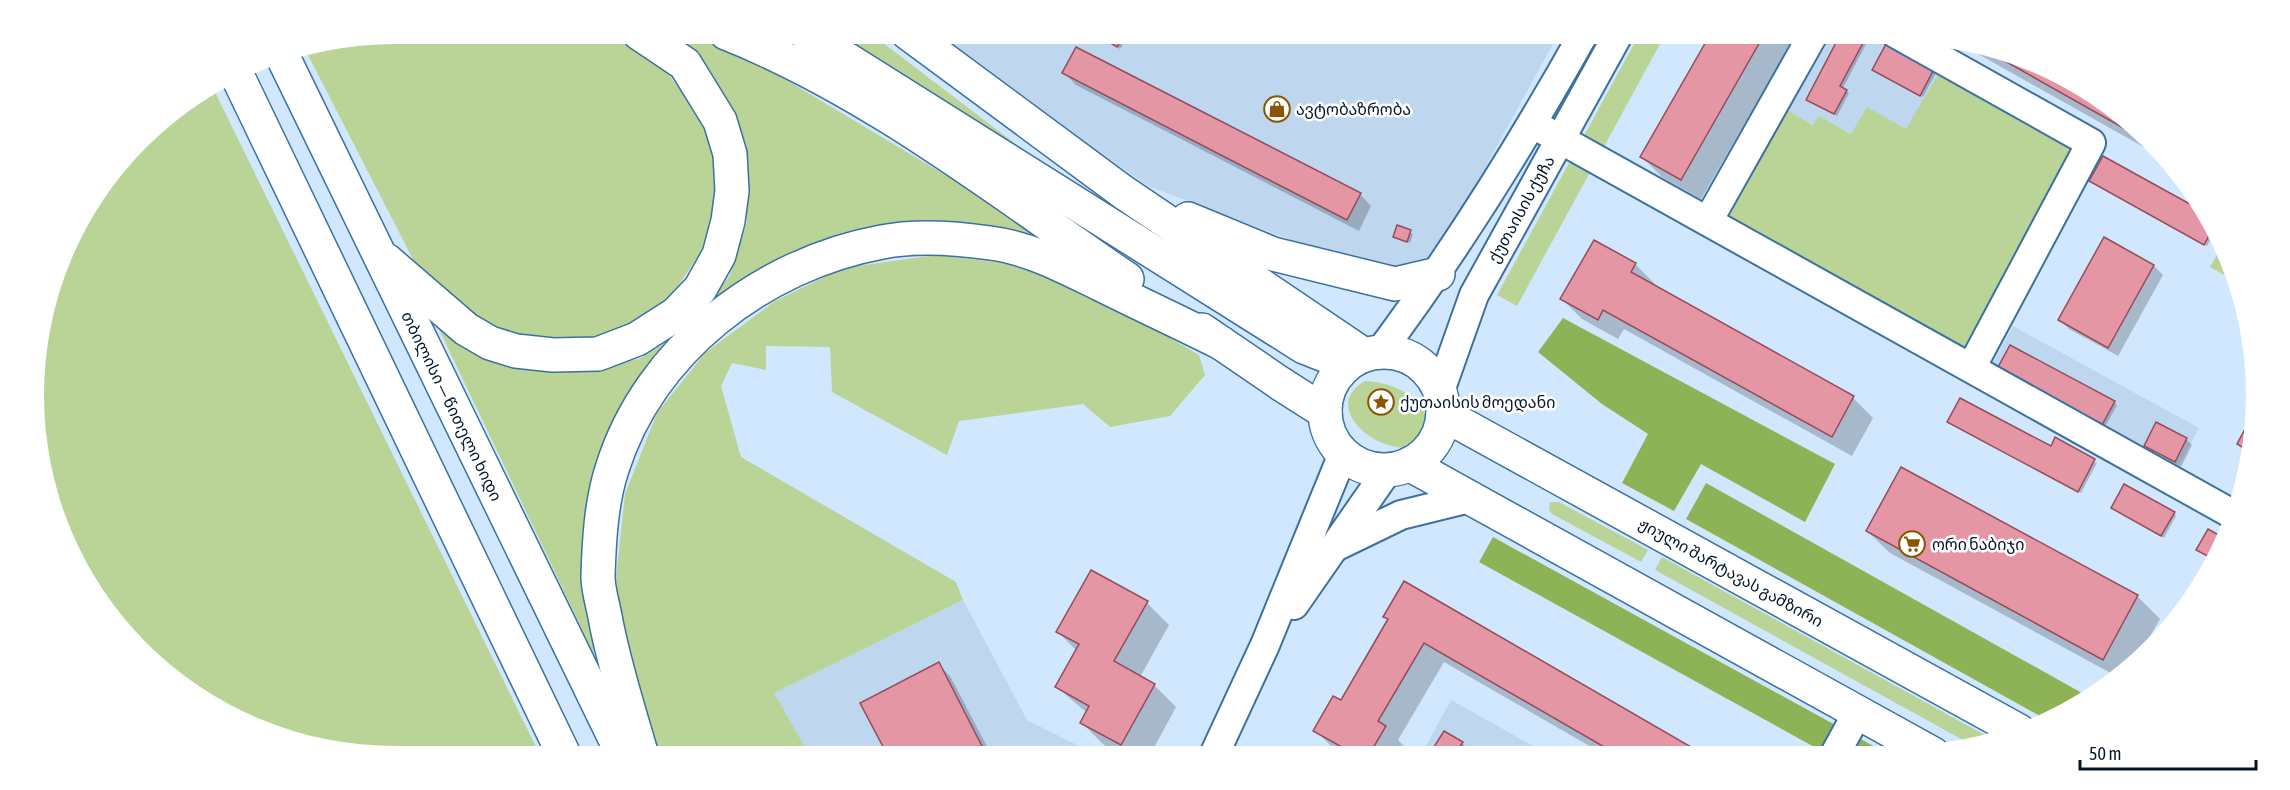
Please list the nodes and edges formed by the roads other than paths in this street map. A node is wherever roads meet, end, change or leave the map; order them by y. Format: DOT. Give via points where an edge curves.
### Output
graph roads {
  1 [pos="655,44"];
  2 [pos="754,44"];
  3 [pos="822,44"];
  4 [pos="923,44"];
  5 [pos="1578,44"];
  6 [pos="1613,44"];
  7 [pos="1808,44"];
  8 [pos="1915,44"];
  9 [pos="284,61"];
  10 [pos="239,80"];
  11 [pos="1533,124"];
  12 [pos="1560,139"];
  13 [pos="1123,192"];
  14 [pos="1708,221"];
  15 [pos="375,250"];
  16 [pos="1438,274"];
  17 [pos="1221,343"];
  18 [pos="1364,357"];
  19 [pos="1971,368"];
  20 [pos="1442,403"];
  21 [pos="1324,412"];
  22 [pos="1343,454"];
  23 [pos="1398,467"];
  24 [pos="1470,498"];
  25 [pos="2227,511"];
  26 [pos="1335,547"];
  27 [pos="1265,645"];
  28 [pos="1858,712"];
  29 [pos="2011,727"];
  30 [pos="560,746"];
  31 [pos="619,746"];
  32 [pos="639,746"];
  33 [pos="1218,746"];
  34 [pos="1839,746"];
  35 [pos="1919,746"];
  1 -- 15 [label="main road" via="685,64 720,121 730,154 729,221 719,255 700,289 676,314 637,339 598,354 516,351 490,343 466,329"];
  2 -- 17 [label="main road" via="780,54 889,117"];
  3 -- 18 [label="main road" via="1304,347"];
  4 -- 13 [label="main road"];
  5 -- 11 [label="street, ქუთაისის ქუჩა"];
  6 -- 12 [label="street, ქუთაისის ქუჩა"];
  7 -- 14 [label="street"];
  8 -- 19 [label="street" via="2091,143"];
  9 -- 15 [label="main road, თბილისი — წითელი ხიდი"];
  10 -- 30 [label="main road"];
  11 -- 12 [label="street"];
  11 -- 16 [label="street, ქუთაისის ქუჩა"];
  12 -- 14 [label="street"];
  12 -- 20 [label="street, ქუთაისის ქუჩა" via="1474,295"];
  13 -- 16 [label="main road" via="1273,254 1395,284"];
  13 -- 18 [label="main road"];
  14 -- 19 [label="street"];
  15 -- 31 [label="main road, თბილისი — წითელი ხიდი"];
  16 -- 18 [label="street, ქუთაისის ქუჩა"];
  17 -- 21 [label="main road"];
  17 -- 32 [label="main road" via="1041,256 992,243 929,237 829,254 741,300 698,334 667,366 628,429 611,471 598,580 617,678"];
  18 -- 20 [label="main road" via="1405,356 1417,361 1431,375"];
  18 -- 21 [label="main road" via="1338,374 1328,392"];
  19 -- 25 [label="street"];
  20 -- 23 [label="main road" via="1441,429 1434,444 1422,457"];
  20 -- 29 [label="main road, ჟიული შარტავას გამზირი"];
  21 -- 22 [label="main road" via="1333,442"];
  22 -- 23 [label="main road" via="1364,467"];
  22 -- 27 [label="street"];
  23 -- 24 [label="main road"];
  23 -- 26 [label="street"];
  24 -- 26 [label="street" via="1401,515"];
  24 -- 28 [label="main road"];
  26 -- 27 [label="street"];
  27 -- 33 [label="street"];
  28 -- 34 [label="street"];
  28 -- 35 [label="main road"];
}
